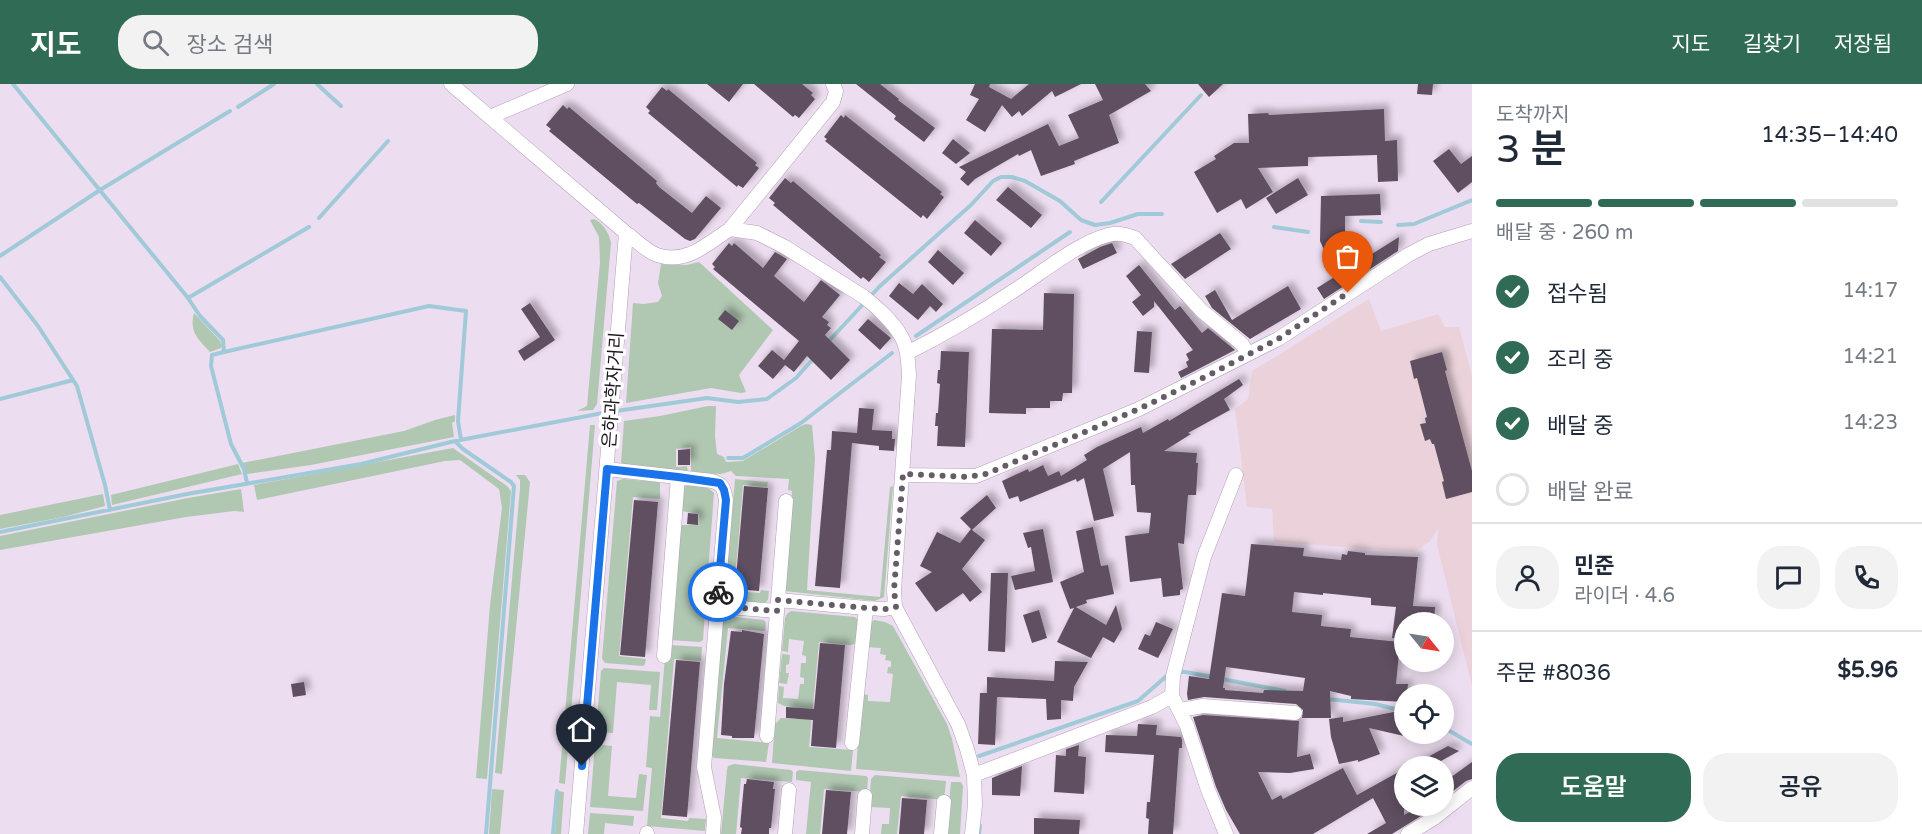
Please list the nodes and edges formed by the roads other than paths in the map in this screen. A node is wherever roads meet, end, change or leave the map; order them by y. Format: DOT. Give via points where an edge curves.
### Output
graph roads {
  1 [pos="451,84"];
  2 [pos="567,84"];
  3 [pos="833,84"];
  4 [pos="490,117"];
  5 [pos="730,229"];
  6 [pos="1472,231"];
  7 [pos="626,232"];
  8 [pos="907,353"];
  9 [pos="1248,354"];
  10 [pos="607,469"];
  11 [pos="903,474"];
  12 [pos="1236,475"];
  13 [pos="678,477"];
  14 [pos="786,501"];
  15 [pos="716,606"];
  16 [pos="778,606"];
  17 [pos="896,607"];
  18 [pos="866,608"];
  19 [pos="664,656"];
  20 [pos="1172,696"];
  21 [pos="1180,710"];
  22 [pos="1295,713"];
  23 [pos="767,736"];
  24 [pos="852,743"];
  25 [pos="974,775"];
  26 [pos="1472,788"];
  27 [pos="789,790"];
  28 [pos="865,796"];
  29 [pos="944,802"];
  30 [pos="576,834"];
  31 [pos="713,834"];
  32 [pos="785,834"];
  33 [pos="862,834"];
  34 [pos="941,834"];
  35 [pos="972,834"];
  36 [pos="1226,834"];
  37 [pos="1408,834"];
  1 -- 4 [label="street"];
  2 -- 4 [label="street"];
  3 -- 5 [label="street" via="833,102"];
  4 -- 7 [label="street"];
  5 -- 7 [label="street" via="687,257 674,259 655,254"];
  5 -- 8 [label="street" via="757,233 785,247 869,300 902,337"];
  6 -- 9 [label="street" via="1408,255 1278,339"];
  7 -- 10 [label="street, 은하과학자거리"];
  8 -- 9 [label="street" via="1016,290 1075,250 1109,234 1122,234 1135,238 1202,312 1242,344"];
  8 -- 11 [label="street"];
  9 -- 11 [label="street" via="1139,409 986,474"];
  10 -- 13 [label="street"];
  10 -- 30 [label="street, 은하과학자거리"];
  11 -- 17 [label="street"];
  12 -- 20 [label="street" via="1204,557 1173,673"];
  13 -- 15 [label="street" via="720,483 724,490"];
  13 -- 19 [label="street"];
  14 -- 16 [label="street"];
  15 -- 16 [label="street"];
  15 -- 31 [label="street" via="704,767 714,817"];
  16 -- 18 [label="street"];
  16 -- 23 [label="street"];
  17 -- 18 [label="street"];
  17 -- 25 [label="street" via="958,724"];
  18 -- 24 [label="street"];
  20 -- 21 [label="street"];
  20 -- 25 [label="street"];
  21 -- 22 [label="street" via="1203,706"];
  21 -- 36 [label="street"];
  25 -- 35 [label="street"];
  26 -- 37 [label="street"];
  27 -- 32 [label="street"];
  28 -- 33 [label="street"];
  29 -- 34 [label="street"];
}
